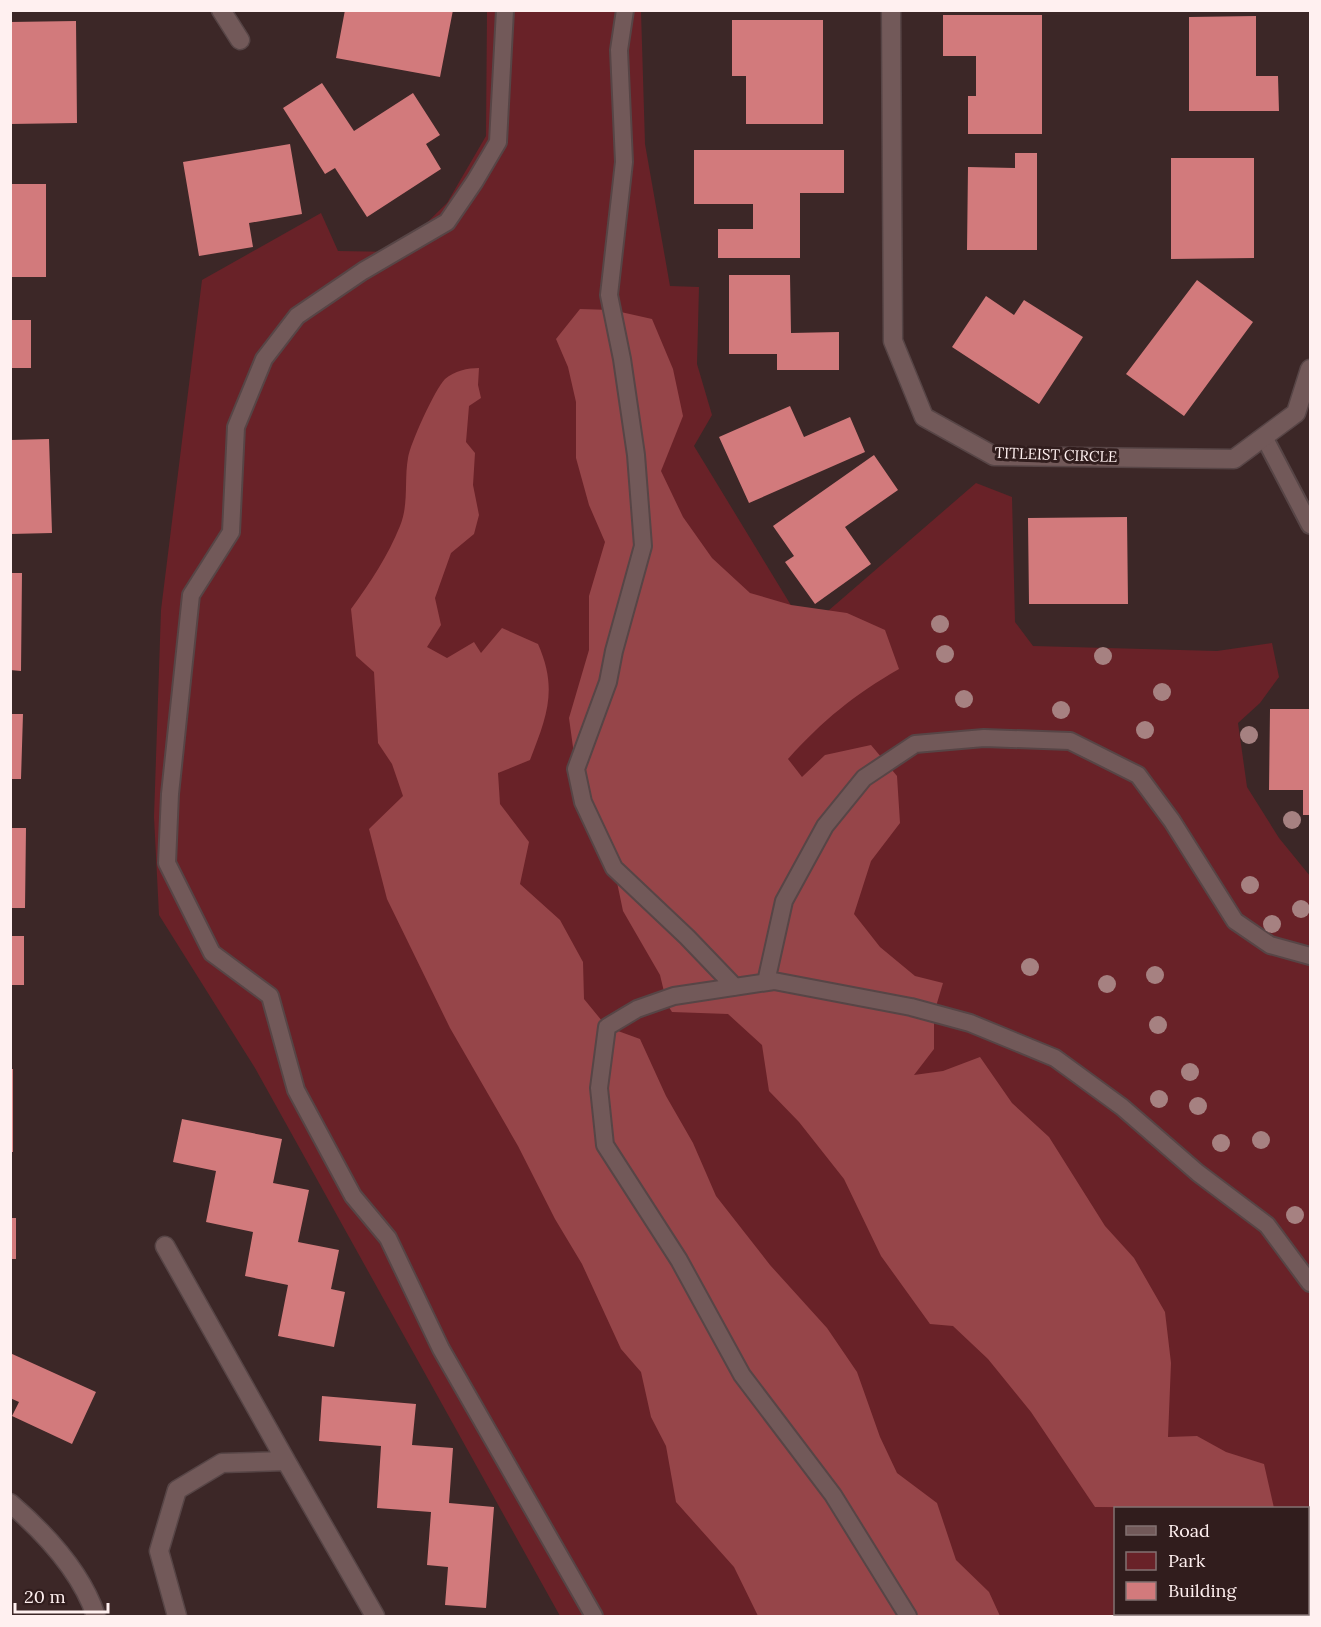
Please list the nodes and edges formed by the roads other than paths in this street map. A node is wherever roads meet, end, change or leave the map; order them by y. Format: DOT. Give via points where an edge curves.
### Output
graph roads {
  1 [pos="220,10"];
  2 [pos="505,10"];
  3 [pos="625,10"];
  4 [pos="891,10"];
  5 [pos="240,40"];
  6 [pos="1311,369"];
  7 [pos="1264,437"];
  8 [pos="1311,525"];
  9 [pos="1311,956"];
  10 [pos="766,982"];
  11 [pos="735,987"];
  12 [pos="165,1246"];
  13 [pos="1311,1283"];
  14 [pos="286,1461"];
  15 [pos="10,1503"];
  16 [pos="96,1617"];
  17 [pos="177,1617"];
  18 [pos="375,1617"];
  19 [pos="594,1617"];
  20 [pos="908,1617"];
  1 -- 5 [label="street"];
  2 -- 19 [label="lane" via="498,142 475,181 447,222 297,315 264,359 237,427 231,531 191,595 170,794 167,864 212,953 270,996 296,1090 353,1197 388,1238 441,1348"];
  3 -- 11 [label="lane" via="619,50 624,162 609,295 634,444 643,546 609,681 576,769 583,802 614,868"];
  4 -- 7 [label="street, TITLEIST CIRCLE" via="893,341 924,417 994,456 1234,459"];
  6 -- 7 [label="street, TITLEIST CIRCLE" via="1296,413"];
  7 -- 8 [label="lane"];
  9 -- 10 [label="lane" via="1270,945 1235,921 1138,775 1070,741 984,738 915,744 864,778 825,826 784,901"];
  10 -- 11 [label="lane"];
  10 -- 13 [label="lane" via="911,1007 970,1023 1055,1058 1267,1225"];
  11 -- 20 [label="lane" via="674,996 637,1009 607,1027 599,1088 605,1145 679,1260 742,1375 833,1495"];
  12 -- 14 [label="street"];
  14 -- 17 [label="street" via="222,1463 177,1490 159,1551"];
  14 -- 18 [label="street"];
  15 -- 16 [label="street" via="50,1540"];
}
